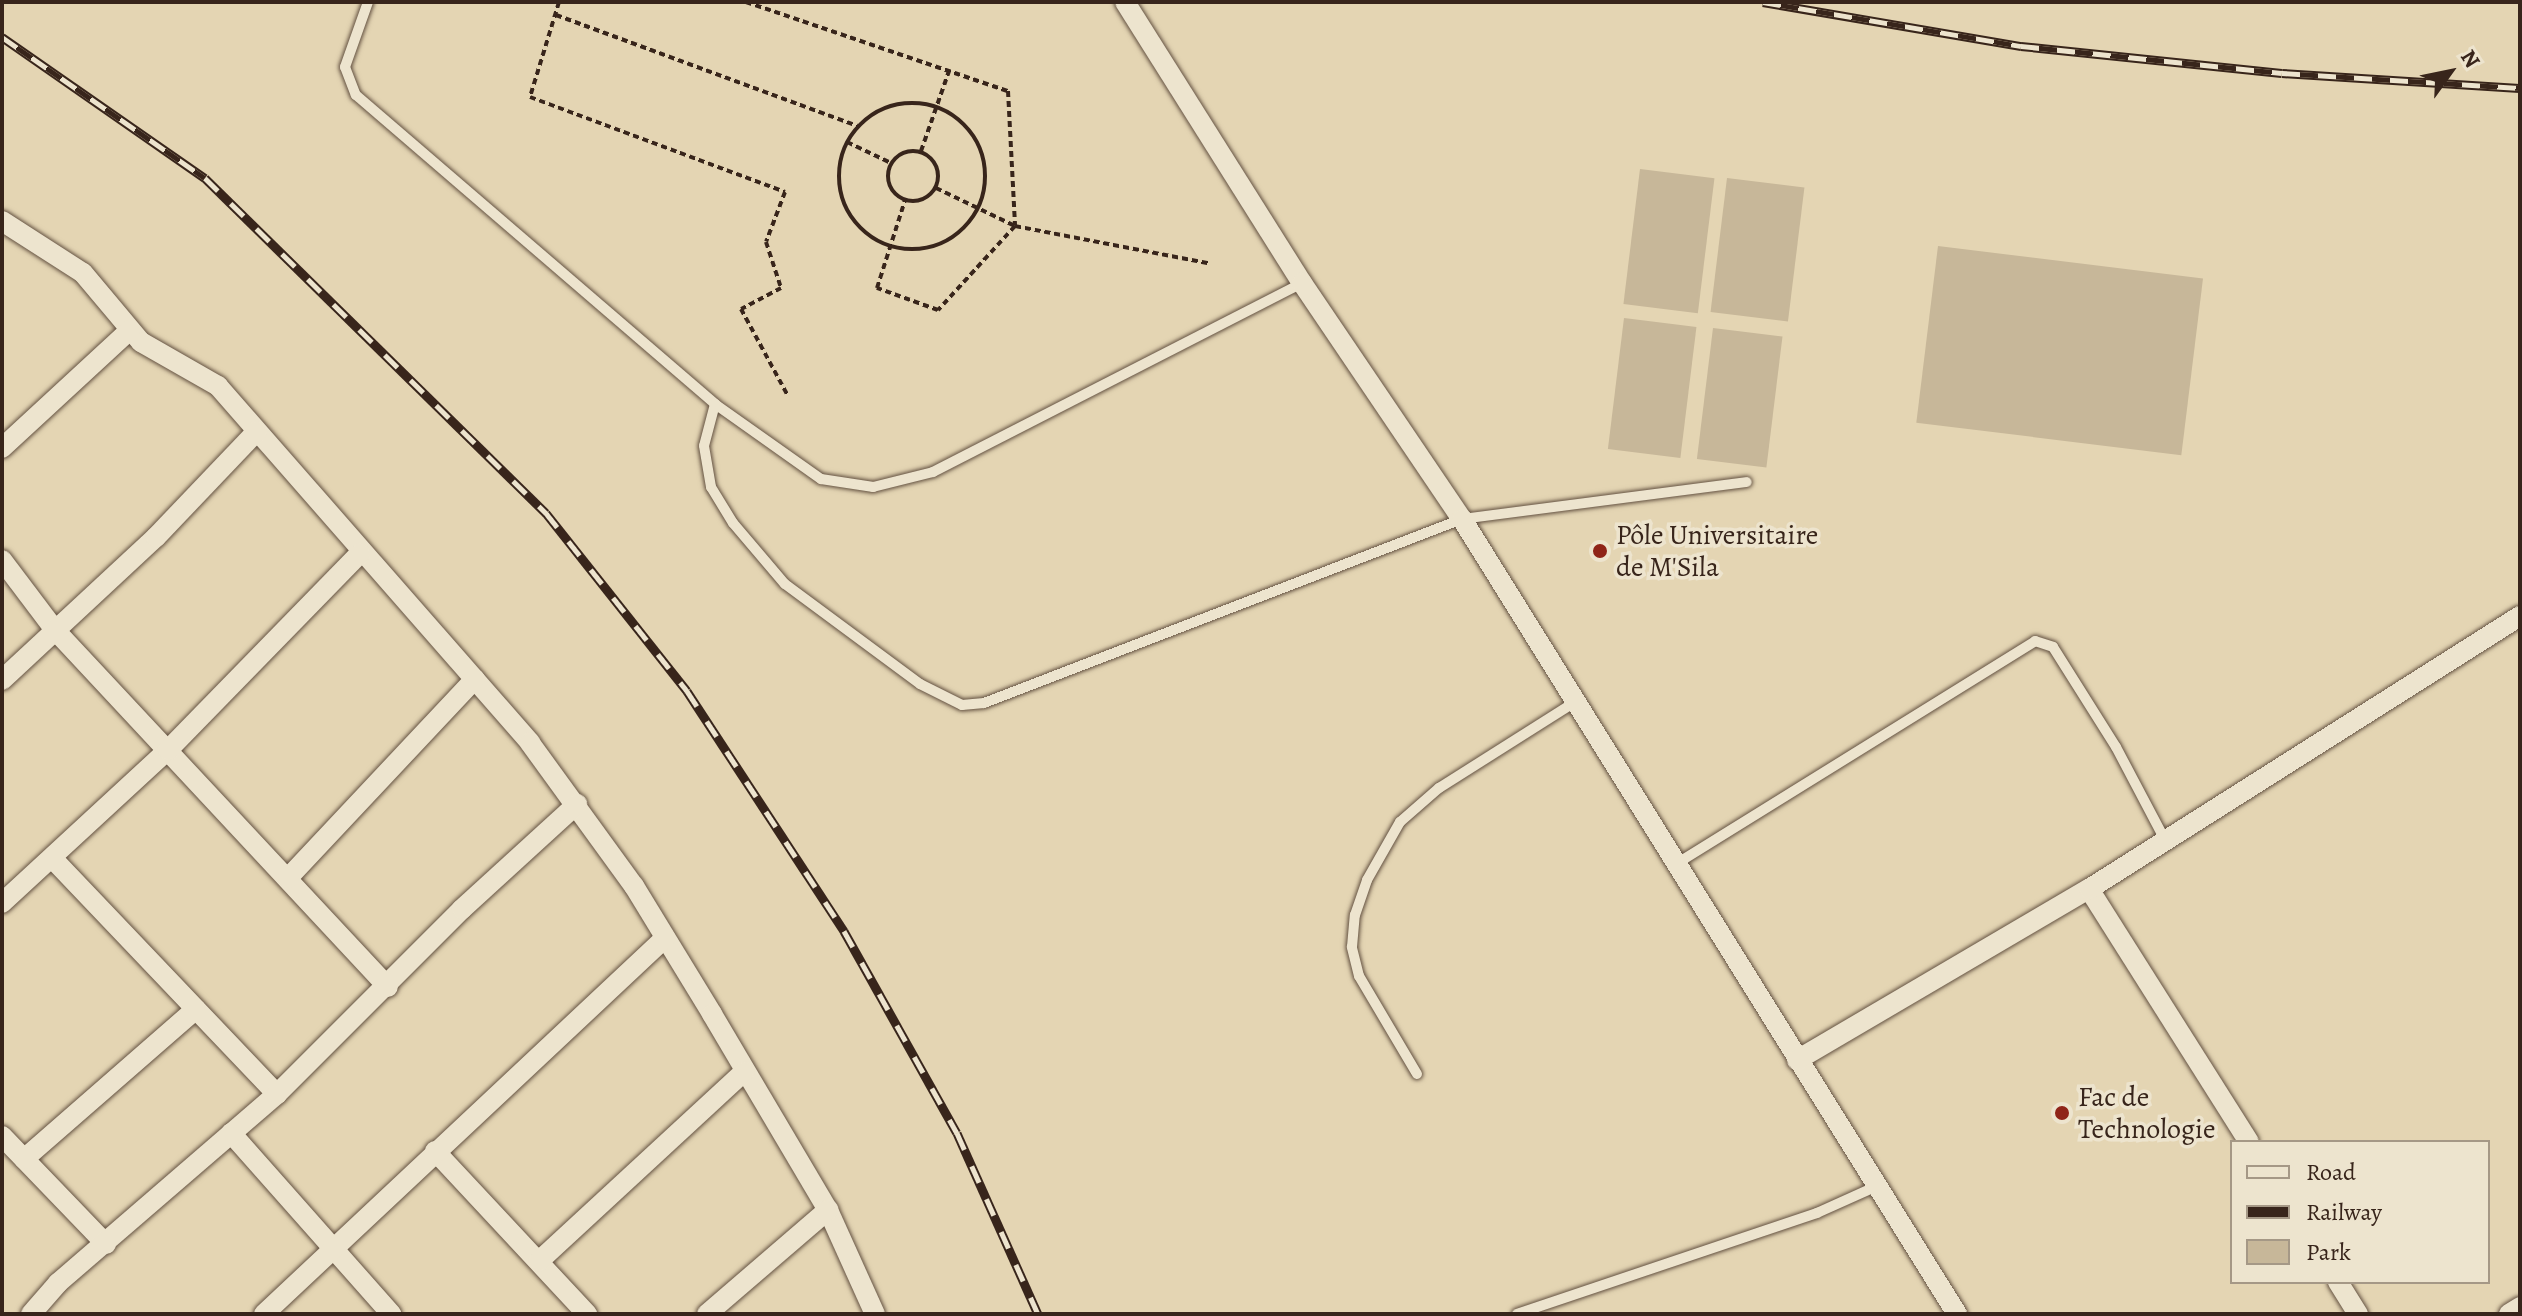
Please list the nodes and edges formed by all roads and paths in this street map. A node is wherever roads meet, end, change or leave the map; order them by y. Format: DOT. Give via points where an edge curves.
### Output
graph roads {
  1 [pos="368,2"];
  2 [pos="559,2"];
  3 [pos="746,2"];
  4 [pos="1125,2"];
  5 [pos="555,14"];
  6 [pos="949,71"];
  7 [pos="936,108"];
  8 [pos="857,126"];
  9 [pos="847,142"];
  10 [pos="921,151"];
  11 [pos="891,163"];
  12 [pos="936,188"];
  13 [pos="905,200"];
  14 [pos="979,208"];
  15 [pos="1015,226"];
  16 [pos="7,233"];
  17 [pos="888,245"];
  18 [pos="1208,263"];
  19 [pos="1302,283"];
  20 [pos="130,330"];
  21 [pos="788,396"];
  22 [pos="715,404"];
  23 [pos="257,431"];
  24 [pos="2,448"];
  25 [pos="1747,482"];
  26 [pos="1462,519"];
  27 [pos="360,553"];
  28 [pos="2,560"];
  29 [pos="2520,616"];
  30 [pos="55,630"];
  31 [pos="475,679"];
  32 [pos="2,680"];
  33 [pos="1575,702"];
  34 [pos="168,750"];
  35 [pos="577,804"];
  36 [pos="2165,840"];
  37 [pos="53,859"];
  38 [pos="1676,864"];
  39 [pos="288,878"];
  40 [pos="2089,889"];
  41 [pos="3,900"];
  42 [pos="665,938"];
  43 [pos="388,987"];
  44 [pos="196,1009"];
  45 [pos="1797,1060"];
  46 [pos="744,1072"];
  47 [pos="1417,1074"];
  48 [pos="277,1094"];
  49 [pos="231,1133"];
  50 [pos="2,1136"];
  51 [pos="2248,1140"];
  52 [pos="435,1151"];
  53 [pos="24,1159"];
  54 [pos="1877,1186"];
  55 [pos="828,1210"];
  56 [pos="106,1244"];
  57 [pos="331,1248"];
  58 [pos="539,1261"];
  59 [pos="2339,1284"];
  60 [pos="2520,1307"];
  61 [pos="31,1314"];
  62 [pos="264,1314"];
  63 [pos="391,1314"];
  64 [pos="587,1314"];
  65 [pos="707,1314"];
  66 [pos="875,1314"];
  67 [pos="1517,1314"];
  68 [pos="1957,1314"];
  69 [pos="2358,1314"];
  70 [pos="2509,1314"];
  1 -- 22 [label="lane" via="345,67 356,95"];
  2 -- 5 [label="path"];
  3 -- 6 [label="path"];
  4 -- 19 [label="street"];
  5 -- 8 [label="path"];
  5 -- 21 [label="path" via="530,97 785,192 766,242 781,288 741,309"];
  6 -- 7 [label="path"];
  6 -- 15 [label="path" via="1008,91"];
  7 -- 8 [label="path" via="897,104"];
  7 -- 10 [label="path"];
  7 -- 14 [label="path" via="962,122 976,141 985,185"];
  8 -- 9 [label="path"];
  9 -- 11 [label="path"];
  9 -- 17 [label="path" via="839,164 846,210 860,229"];
  10 -- 11 [label="path" via="904,152"];
  10 -- 12 [label="path" via="938,170"];
  11 -- 13 [label="path" via="890,186"];
  12 -- 13 [label="path" via="925,199"];
  12 -- 14 [label="path"];
  13 -- 17 [label="path"];
  14 -- 15 [label="path"];
  14 -- 17 [label="path" via="947,241 925,249"];
  15 -- 17 [label="path" via="938,310 877,288"];
  15 -- 18 [label="path"];
  16 -- 20 [label="street" via="83,273"];
  19 -- 22 [label="lane" via="933,472 873,487 821,479"];
  19 -- 26 [label="street"];
  20 -- 23 [label="street" via="156,352 205,375"];
  20 -- 24 [label="street"];
  22 -- 26 [label="lane" via="704,446 711,487 733,523 785,584 920,684 962,705 984,703"];
  23 -- 27 [label="street"];
  23 -- 30 [label="street" via="156,537"];
  25 -- 26 [label="lane"];
  26 -- 33 [label="street"];
  27 -- 31 [label="street"];
  27 -- 34 [label="street"];
  28 -- 30 [label="street"];
  29 -- 36 [label="street"];
  30 -- 32 [label="street"];
  30 -- 34 [label="street"];
  31 -- 35 [label="street"];
  31 -- 39 [label="street"];
  33 -- 38 [label="street"];
  33 -- 47 [label="lane" via="1439,788 1400,822 1367,880 1355,915 1352,947 1359,976"];
  34 -- 37 [label="street"];
  34 -- 39 [label="street"];
  35 -- 42 [label="street"];
  35 -- 43 [label="street" via="462,909"];
  36 -- 38 [label="lane" via="2116,747 2053,647 2035,641"];
  36 -- 40 [label="street"];
  37 -- 41 [label="street"];
  37 -- 44 [label="street"];
  38 -- 45 [label="street"];
  39 -- 43 [label="street"];
  40 -- 45 [label="street"];
  40 -- 51 [label="street"];
  42 -- 46 [label="street"];
  42 -- 52 [label="street"];
  43 -- 48 [label="street"];
  44 -- 48 [label="street"];
  44 -- 53 [label="street"];
  45 -- 54 [label="street"];
  46 -- 55 [label="street"];
  46 -- 58 [label="street"];
  48 -- 49 [label="street"];
  49 -- 56 [label="street"];
  49 -- 57 [label="street"];
  50 -- 53 [label="street"];
  52 -- 57 [label="street"];
  52 -- 58 [label="street"];
  53 -- 56 [label="street"];
  54 -- 67 [label="lane" via="1817,1213"];
  54 -- 68 [label="street"];
  55 -- 65 [label="street"];
  55 -- 66 [label="street"];
  56 -- 61 [label="street"];
  57 -- 62 [label="street"];
  57 -- 63 [label="street"];
  58 -- 64 [label="street"];
  59 -- 69 [label="street"];
  60 -- 70 [label="street"];
}
